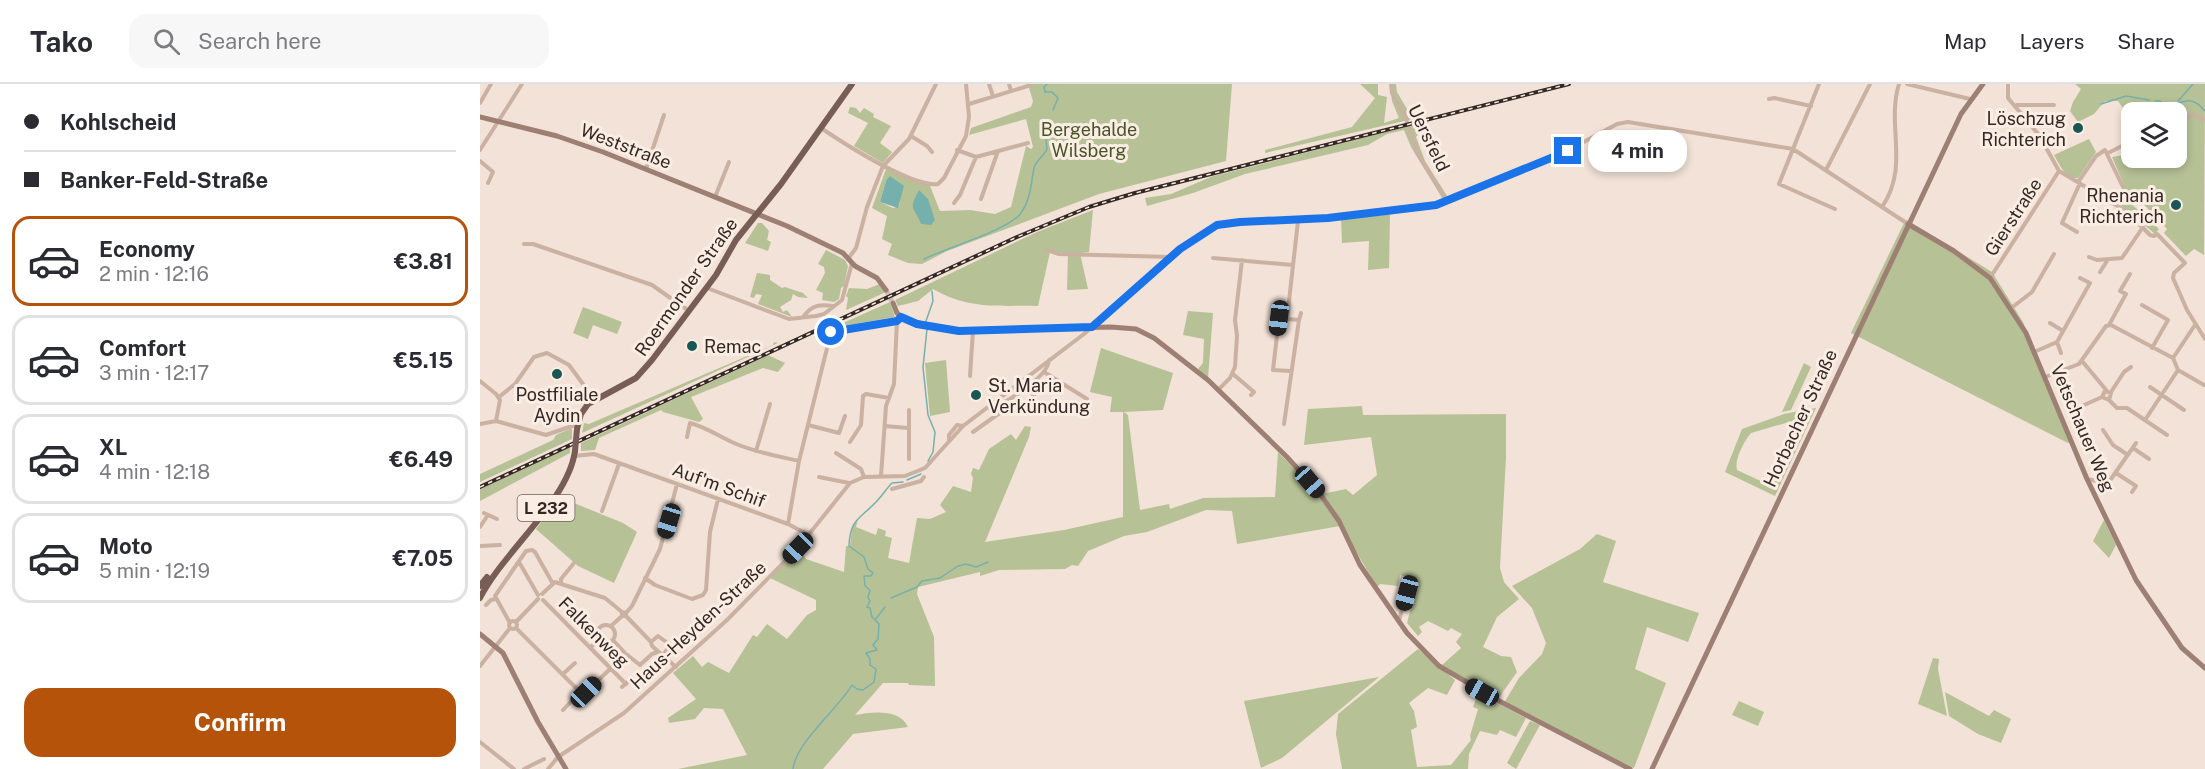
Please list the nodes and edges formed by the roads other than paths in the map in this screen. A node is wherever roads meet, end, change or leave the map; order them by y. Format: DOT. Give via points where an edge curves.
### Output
graph roads {
  1 [pos="491,84"];
  2 [pos="522,84"];
  3 [pos="852,84"];
  4 [pos="936,84"];
  5 [pos="966,84"];
  6 [pos="989,84"];
  7 [pos="1009,84"];
  8 [pos="1391,84"];
  9 [pos="1819,84"];
  10 [pos="1870,84"];
  11 [pos="1899,84"];
  12 [pos="1907,84"];
  13 [pos="1983,84"];
  14 [pos="2008,84"];
  15 [pos="1031,85"];
  16 [pos="1011,91"];
  17 [pos="993,96"];
  18 [pos="1769,99"];
  19 [pos="1970,99"];
  20 [pos="480,103"];
  21 [pos="969,104"];
  22 [pos="2013,104"];
  23 [pos="2054,105"];
  24 [pos="1810,106"];
  25 [pos="664,115"];
  26 [pos="480,117"];
  27 [pos="2187,118"];
  28 [pos="2205,120"];
  29 [pos="499,121"];
  30 [pos="821,128"];
  31 [pos="911,136"];
  32 [pos="1028,142"];
  33 [pos="2121,146"];
  34 [pos="1793,149"];
  35 [pos="480,150"];
  36 [pos="957,150"];
  37 [pos="998,151"];
  38 [pos="932,152"];
  39 [pos="2108,153"];
  40 [pos="976,158"];
  41 [pos="480,161"];
  42 [pos="729,162"];
  43 [pos="883,166"];
  44 [pos="645,170"];
  45 [pos="1826,170"];
  46 [pos="2059,171"];
  47 [pos="488,183"];
  48 [pos="2079,183"];
  49 [pos="2123,187"];
  50 [pos="715,198"];
  51 [pos="981,199"];
  52 [pos="1447,201"];
  53 [pos="954,203"];
  54 [pos="1882,207"];
  55 [pos="1835,209"];
  56 [pos="756,216"];
  57 [pos="1298,220"];
  58 [pos="1908,224"];
  59 [pos="2143,228"];
  60 [pos="2077,232"];
  61 [pos="524,244"];
  62 [pos="1047,250"];
  63 [pos="2054,254"];
  64 [pos="1171,256"];
  65 [pos="2089,256"];
  66 [pos="1213,258"];
  67 [pos="1242,260"];
  68 [pos="2107,260"];
  69 [pos="850,261"];
  70 [pos="1293,265"];
  71 [pos="2100,272"];
  72 [pos="2130,274"];
  73 [pos="1990,278"];
  74 [pos="2080,278"];
  75 [pos="706,287"];
  76 [pos="886,290"];
  77 [pos="893,303"];
  78 [pos="2142,304"];
  79 [pos="833,306"];
  80 [pos="2010,309"];
  81 [pos="689,311"];
  82 [pos="1301,313"];
  83 [pos="804,316"];
  84 [pos="899,319"];
  85 [pos="1287,319"];
  86 [pos="1299,320"];
  87 [pos="2050,323"];
  88 [pos="2109,325"];
  89 [pos="2195,325"];
  90 [pos="1092,327"];
  91 [pos="973,331"];
  92 [pos="1083,331"];
  93 [pos="2063,331"];
  94 [pos="2205,339"];
  95 [pos="2058,342"];
  96 [pos="2152,348"];
  97 [pos="2034,352"];
  98 [pos="2061,354"];
  99 [pos="2173,358"];
  100 [pos="1049,360"];
  101 [pos="2082,361"];
  102 [pos="2131,367"];
  103 [pos="2178,370"];
  104 [pos="1290,371"];
  105 [pos="1044,372"];
  106 [pos="1233,374"];
  107 [pos="970,376"];
  108 [pos="2044,378"];
  109 [pos="480,381"];
  110 [pos="2204,385"];
  111 [pos="1027,386"];
  112 [pos="2150,387"];
  113 [pos="1218,390"];
  114 [pos="2109,391"];
  115 [pos="1251,395"];
  116 [pos="2162,395"];
  117 [pos="1034,396"];
  118 [pos="499,397"];
  119 [pos="889,398"];
  120 [pos="2102,398"];
  121 [pos="594,399"];
  122 [pos="1087,399"];
  123 [pos="2109,400"];
  124 [pos="770,404"];
  125 [pos="1002,405"];
  126 [pos="909,410"];
  127 [pos="986,410"];
  128 [pos="2073,410"];
  129 [pos="2184,410"];
  130 [pos="845,416"];
  131 [pos="2145,420"];
  132 [pos="496,421"];
  133 [pos="480,424"];
  134 [pos="1284,424"];
  135 [pos="808,425"];
  136 [pos="885,426"];
  137 [pos="577,427"];
  138 [pos="908,428"];
  139 [pos="2103,430"];
  140 [pos="973,432"];
  141 [pos="2167,435"];
  142 [pos="687,437"];
  143 [pos="850,442"];
  144 [pos="2136,443"];
  145 [pos="2133,448"];
  146 [pos="756,451"];
  147 [pos="574,453"];
  148 [pos="836,453"];
  149 [pos="2128,455"];
  150 [pos="909,459"];
  151 [pos="2149,459"];
  152 [pos="799,461"];
  153 [pos="619,464"];
  154 [pos="2116,473"];
  155 [pos="881,476"];
  156 [pos="819,477"];
  157 [pos="864,477"];
  158 [pos="924,477"];
  159 [pos="2087,479"];
  160 [pos="905,481"];
  161 [pos="850,483"];
  162 [pos="677,484"];
  163 [pos="892,489"];
  164 [pos="2132,492"];
  165 [pos="718,499"];
  166 [pos="602,512"];
  167 [pos="497,519"];
  168 [pos="788,524"];
  169 [pos="480,527"];
  170 [pos="809,535"];
  171 [pos="500,545"];
  172 [pos="480,546"];
  173 [pos="510,556"];
  174 [pos="519,562"];
  175 [pos="574,563"];
  176 [pos="645,578"];
  177 [pos="553,584"];
  178 [pos="561,584"];
  179 [pos="480,586"];
  180 [pos="1407,593"];
  181 [pos="540,597"];
  182 [pos="480,598"];
  183 [pos="496,599"];
  184 [pos="486,605"];
  185 [pos="624,614"];
  186 [pos="516,622"];
  187 [pos="1399,622"];
  188 [pos="510,625"];
  189 [pos="611,626"];
  190 [pos="516,628"];
  191 [pos="480,634"];
  192 [pos="599,639"];
  193 [pos="613,640"];
  194 [pos="651,642"];
  195 [pos="495,645"];
  196 [pos="590,648"];
  197 [pos="658,652"];
  198 [pos="664,654"];
  199 [pos="574,663"];
  200 [pos="480,666"];
  201 [pos="676,667"];
  202 [pos="2205,668"];
  203 [pos="610,669"];
  204 [pos="563,674"];
  205 [pos="630,680"];
  206 [pos="580,692"];
  207 [pos="563,710"];
  208 [pos="480,742"];
  209 [pos="558,757"];
  210 [pos="544,759"];
  211 [pos="514,769"];
  212 [pos="524,769"];
  213 [pos="548,769"];
  214 [pos="566,769"];
  215 [pos="1630,769"];
  216 [pos="1652,769"];
  1 -- 20 [label="street"];
  2 -- 29 [label="street"];
  3 -- 30 [label="main road, Roermonder Straße"];
  4 -- 31 [label="street"];
  5 -- 21 [label="street"];
  6 -- 17 [label="street"];
  7 -- 16 [label="street"];
  8 -- 52 [label="street, Uersfeld" via="1417,153"];
  9 -- 24 [label="street"];
  10 -- 45 [label="street"];
  11 -- 54 [label="street" via="1897,169 1893,188"];
  12 -- 19 [label="street"];
  13 -- 19 [label="street, Horbacher Straße"];
  14 -- 22 [label="street" via="2007,94"];
  15 -- 16 [label="street"];
  16 -- 17 [label="street"];
  17 -- 21 [label="street"];
  18 -- 24 [label="street"];
  19 -- 58 [label="street, Horbacher Straße"];
  21 -- 36 [label="street" via="966,136"];
  22 -- 23 [label="street"];
  22 -- 46 [label="street" via="2039,135"];
  24 -- 34 [label="street"];
  25 -- 44 [label="street"];
  26 -- 29 [label="street, Weststraße"];
  27 -- 28 [label="street"];
  29 -- 35 [label="street"];
  29 -- 44 [label="street, Weststraße" via="570,140"];
  30 -- 43 [label="street"];
  30 -- 56 [label="main road, Roermonder Straße"];
  31 -- 38 [label="street"];
  31 -- 43 [label="street"];
  32 -- 37 [label="street"];
  33 -- 39 [label="street"];
  34 -- 45 [label="street"];
  34 -- 52 [label="street" via="1628,122 1617,124 1554,158"];
  34 -- 55 [label="street" via="1779,184"];
  36 -- 40 [label="street"];
  36 -- 43 [label="street" via="938,184 929,185"];
  37 -- 40 [label="street"];
  37 -- 51 [label="street"];
  39 -- 48 [label="street" via="2099,153"];
  39 -- 49 [label="street"];
  40 -- 53 [label="street"];
  41 -- 47 [label="street" via="493,172"];
  42 -- 50 [label="street"];
  43 -- 69 [label="street"];
  44 -- 50 [label="street, Weststraße"];
  45 -- 54 [label="street"];
  46 -- 48 [label="street"];
  46 -- 73 [label="street, Gierstraße"];
  48 -- 59 [label="street" via="2126,211"];
  48 -- 60 [label="street" via="2062,223"];
  50 -- 56 [label="street, Weststraße"];
  52 -- 57 [label="street" via="1394,212"];
  54 -- 58 [label="street"];
  56 -- 69 [label="street, Weststraße" via="835,249"];
  56 -- 75 [label="main road, Roermonder Straße"];
  57 -- 64 [label="street" via="1224,224 1209,229"];
  57 -- 70 [label="street"];
  58 -- 73 [label="street, Vetschauer Weg"];
  58 -- 216 [label="street, Horbacher Straße"];
  59 -- 68 [label="street" via="2125,256"];
  59 -- 89 [label="street" via="2152,237 2157,234 2185,263 2173,278"];
  61 -- 81 [label="street" via="652,285"];
  62 -- 64 [label="street" via="1059,254"];
  63 -- 80 [label="street" via="2032,292"];
  64 -- 90 [label="street"];
  65 -- 68 [label="street"];
  66 -- 67 [label="street"];
  67 -- 70 [label="street"];
  67 -- 106 [label="street"];
  68 -- 71 [label="street"];
  69 -- 76 [label="street, Weststraße" via="877,278"];
  69 -- 79 [label="street" via="844,296"];
  70 -- 85 [label="street"];
  72 -- 88 [label="street" via="2120,291 2126,294"];
  73 -- 80 [label="street, Vetschauer Weg"];
  74 -- 93 [label="street" via="2090,284"];
  75 -- 81 [label="main road, Roermonder Straße"];
  75 -- 83 [label="street" via="789,319"];
  77 -- 84 [label="street"];
  78 -- 96 [label="street" via="2168,320"];
  79 -- 83 [label="street" via="824,314"];
  79 -- 83 [label="street" via="821,304 810,308"];
  80 -- 97 [label="street, Vetschauer Weg"];
  81 -- 121 [label="main road, Roermonder Straße" via="640,375"];
  82 -- 86 [label="street"];
  84 -- 91 [label="street"];
  84 -- 119 [label="street" via="894,384"];
  84 -- 135 [label="street" via="831,332"];
  85 -- 86 [label="street"];
  85 -- 104 [label="street" via="1279,318 1273,370"];
  86 -- 104 [label="street" via="1293,372"];
  87 -- 93 [label="street"];
  88 -- 96 [label="street"];
  88 -- 101 [label="street" via="2100,331"];
  89 -- 94 [label="street"];
  89 -- 99 [label="street"];
  90 -- 92 [label="street"];
  90 -- 113 [label="street" via="1146,333"];
  91 -- 92 [label="street"];
  91 -- 107 [label="street"];
  92 -- 100 [label="street, Haus-Heyden-Straße"];
  93 -- 95 [label="street"];
  95 -- 97 [label="street"];
  95 -- 98 [label="street"];
  96 -- 99 [label="street"];
  97 -- 108 [label="street, Vetschauer Weg"];
  99 -- 103 [label="street"];
  100 -- 105 [label="street, Haus-Heyden-Straße"];
  100 -- 127 [label="street, Haus-Heyden-Straße"];
  101 -- 108 [label="street"];
  101 -- 114 [label="street"];
  102 -- 114 [label="street"];
  103 -- 110 [label="street"];
  103 -- 116 [label="street"];
  104 -- 134 [label="street"];
  105 -- 111 [label="street, Haus-Heyden-Straße"];
  105 -- 122 [label="street"];
  106 -- 113 [label="street"];
  106 -- 115 [label="street" via="1254,392"];
  108 -- 159 [label="street, Vetschauer Weg"];
  109 -- 118 [label="street"];
  111 -- 117 [label="street"];
  111 -- 125 [label="street, Haus-Heyden-Straße"];
  112 -- 116 [label="street"];
  113 -- 187 [label="street" via="1312,485 1339,520 1360,565"];
  114 -- 120 [label="street"];
  114 -- 123 [label="street"];
  116 -- 129 [label="street"];
  116 -- 131 [label="street"];
  118 -- 121 [label="street" via="515,384 534,357 547,353 568,365"];
  118 -- 132 [label="street"];
  119 -- 136 [label="street"];
  119 -- 143 [label="street" via="863,396 861,425"];
  120 -- 123 [label="street"];
  120 -- 128 [label="street"];
  121 -- 137 [label="main road, L 232" via="584,409"];
  123 -- 131 [label="street" via="2117,408 2127,408"];
  124 -- 146 [label="street"];
  125 -- 127 [label="street, Haus-Heyden-Straße"];
  125 -- 140 [label="street, Haus-Heyden-Straße" via="1001,412"];
  126 -- 138 [label="street"];
  127 -- 160 [label="street, Haus-Heyden-Straße" via="963,426 957,425 927,466"];
  130 -- 135 [label="street" via="839,433"];
  131 -- 141 [label="street"];
  132 -- 133 [label="street"];
  132 -- 137 [label="street" via="540,434"];
  135 -- 152 [label="street"];
  136 -- 138 [label="street"];
  136 -- 155 [label="street"];
  137 -- 147 [label="main road, L 232, bridge"];
  138 -- 150 [label="street"];
  139 -- 149 [label="street" via="2113,445"];
  142 -- 146 [label="street" via="690,423 705,426"];
  144 -- 145 [label="street"];
  145 -- 149 [label="street"];
  145 -- 151 [label="street"];
  146 -- 152 [label="street"];
  147 -- 153 [label="street, Auf'm Schif" via="594,454"];
  147 -- 173 [label="main road, L 232" via="562,486"];
  148 -- 157 [label="street" via="861,469"];
  149 -- 154 [label="street"];
  152 -- 168 [label="street"];
  153 -- 162 [label="street, Auf'm Schif"];
  153 -- 166 [label="street"];
  154 -- 159 [label="street" via="2102,482"];
  154 -- 164 [label="street" via="2136,486"];
  155 -- 157 [label="street, Haus-Heyden-Straße"];
  155 -- 160 [label="street, Haus-Heyden-Straße"];
  156 -- 161 [label="street"];
  157 -- 161 [label="street, Haus-Heyden-Straße"];
  158 -- 160 [label="street, Haus-Heyden-Straße" via="921,481"];
  159 -- 202 [label="street, Vetschauer Weg" via="2146,598 2188,655"];
  160 -- 163 [label="street, Haus-Heyden-Straße"];
  161 -- 170 [label="street, Haus-Heyden-Straße"];
  162 -- 165 [label="street, Auf'm Schif"];
  162 -- 176 [label="street" via="663,539"];
  165 -- 168 [label="street, Auf'm Schif"];
  165 -- 176 [label="street" via="703,595 692,599"];
  167 -- 169 [label="street" via="486,514"];
  168 -- 170 [label="street, Auf'm Schif"];
  170 -- 201 [label="street, Haus-Heyden-Straße"];
  171 -- 172 [label="street"];
  173 -- 179 [label="main road, L 232"];
  173 -- 182 [label="main road, L 232"];
  174 -- 177 [label="street" via="526,551 532,550"];
  174 -- 181 [label="street, Falkenweg"];
  174 -- 183 [label="street"];
  175 -- 178 [label="street"];
  176 -- 185 [label="street"];
  177 -- 178 [label="street"];
  177 -- 181 [label="street"];
  178 -- 185 [label="street" via="605,598"];
  180 -- 187 [label="street"];
  181 -- 186 [label="street"];
  181 -- 196 [label="street, Falkenweg"];
  183 -- 184 [label="street"];
  183 -- 188 [label="street"];
  185 -- 189 [label="street"];
  185 -- 194 [label="street"];
  186 -- 188 [label="street"];
  186 -- 190 [label="street"];
  187 -- 215 [label="street" via="1432,660 1453,676"];
  188 -- 190 [label="street"];
  188 -- 195 [label="street"];
  189 -- 192 [label="street" via="600,627"];
  189 -- 193 [label="street"];
  190 -- 204 [label="street"];
  191 -- 195 [label="street"];
  192 -- 193 [label="street" via="607,643"];
  192 -- 196 [label="street"];
  193 -- 197 [label="street, Falkenweg" via="640,665"];
  194 -- 197 [label="street"];
  194 -- 198 [label="street" via="658,636 665,640 669,647"];
  195 -- 200 [label="street"];
  195 -- 209 [label="street" via="505,656"];
  196 -- 203 [label="street, Falkenweg"];
  197 -- 198 [label="street"];
  198 -- 201 [label="street"];
  199 -- 204 [label="street"];
  201 -- 209 [label="street, Haus-Heyden-Straße" via="622,715"];
  203 -- 205 [label="street, Falkenweg" via="624,686"];
  203 -- 206 [label="street" via="586,692"];
  204 -- 206 [label="street"];
  206 -- 207 [label="street"];
  208 -- 211 [label="street"];
  209 -- 213 [label="street, Haus-Heyden-Straße"];
  209 -- 214 [label="street"];
  210 -- 212 [label="street"];
}
